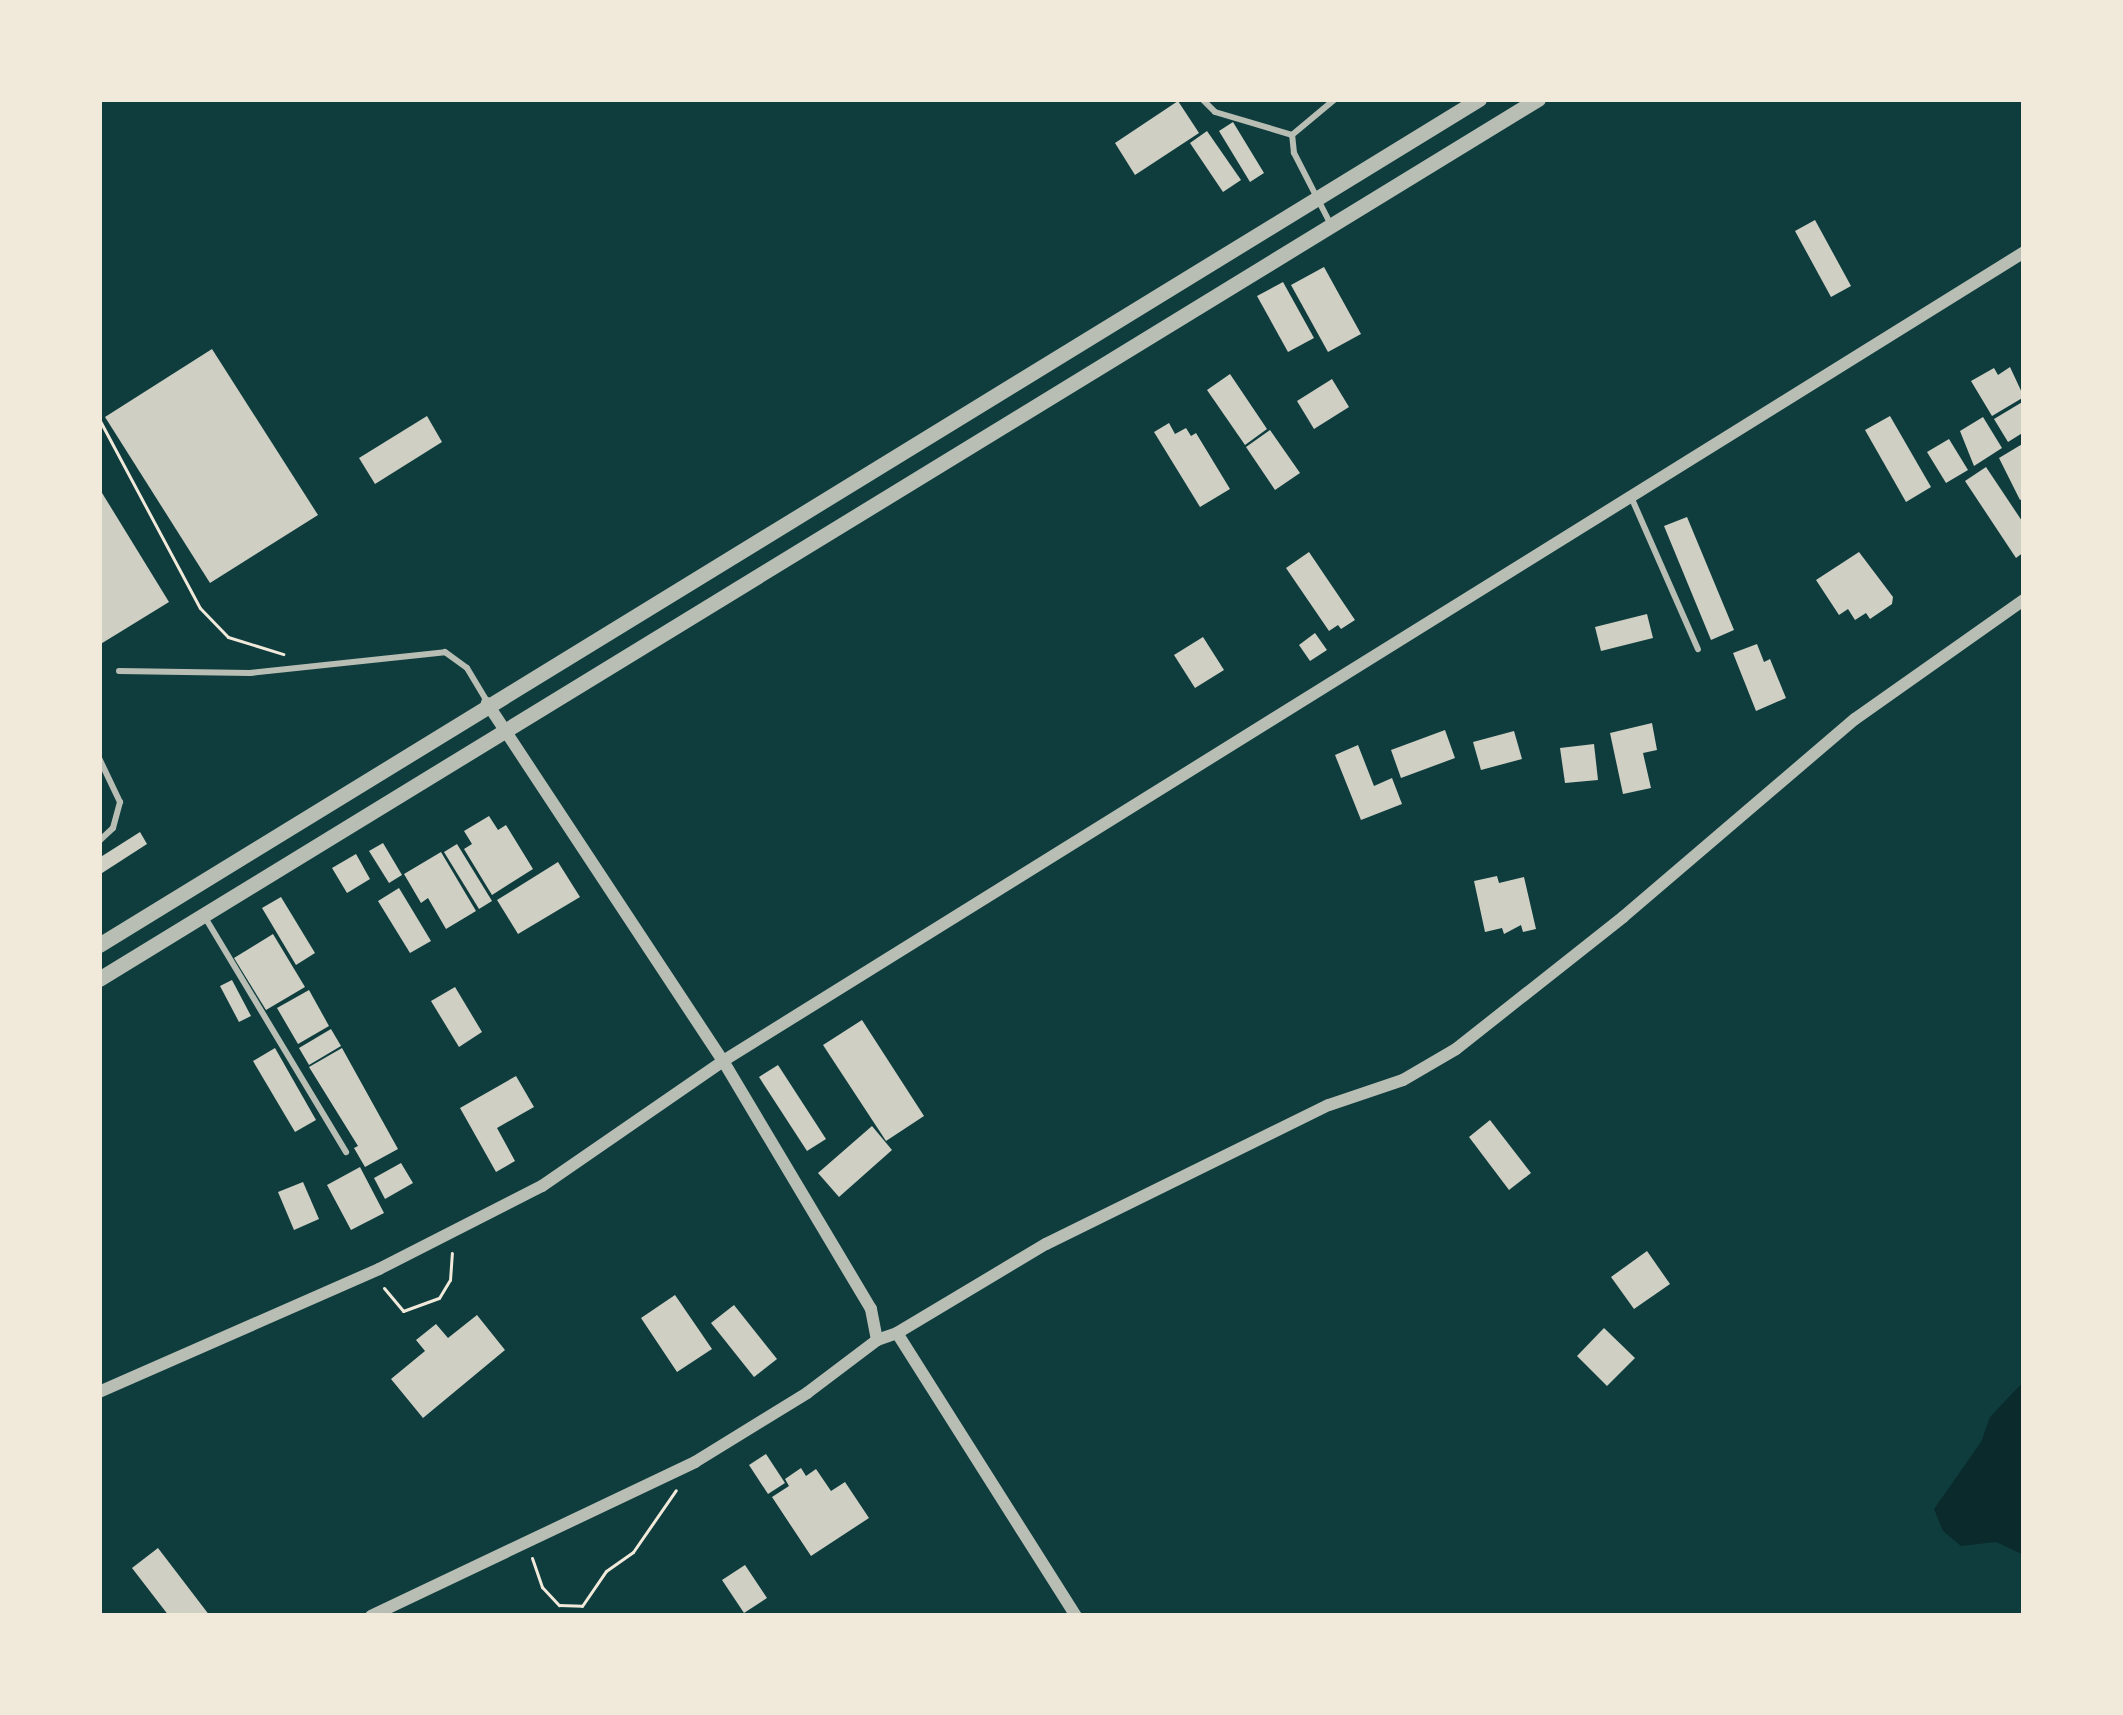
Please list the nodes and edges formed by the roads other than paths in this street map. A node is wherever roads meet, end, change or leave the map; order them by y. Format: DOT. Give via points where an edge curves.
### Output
graph roads {
  1 [pos="1202,99"];
  2 [pos="1335,99"];
  3 [pos="1479,99"];
  4 [pos="1538,99"];
  5 [pos="1292,135"];
  6 [pos="1314,199"];
  7 [pos="1332,226"];
  8 [pos="2024,252"];
  9 [pos="1630,496"];
  10 [pos="2024,600"];
  11 [pos="1698,650"];
  12 [pos="119,671"];
  13 [pos="488,704"];
  14 [pos="505,730"];
  15 [pos="99,758"];
  16 [pos="99,841"];
  17 [pos="203,915"];
  18 [pos="99,945"];
  19 [pos="99,979"];
  20 [pos="723,1060"];
  21 [pos="346,1152"];
  22 [pos="898,1333"];
  23 [pos="877,1340"];
  24 [pos="99,1392"];
  25 [pos="371,1616"];
  26 [pos="1076,1616"];
  1 -- 5 [label="lane" via="1215,112"];
  2 -- 5 [label="lane"];
  3 -- 6 [label="street"];
  4 -- 7 [label="street"];
  5 -- 6 [label="lane"];
  6 -- 7 [label="lane"];
  6 -- 13 [label="street"];
  7 -- 14 [label="street"];
  8 -- 9 [label="street"];
  9 -- 11 [label="lane"];
  9 -- 20 [label="street"];
  10 -- 22 [label="street" via="1855,719 1456,1049 1046,1244"];
  12 -- 13 [label="lane" via="196,675 445,652 467,668"];
  13 -- 14 [label="street"];
  13 -- 18 [label="street"];
  14 -- 17 [label="street"];
  14 -- 20 [label="street"];
  15 -- 16 [label="lane" via="120,802"];
  17 -- 19 [label="street"];
  17 -- 21 [label="lane"];
  20 -- 23 [label="street" via="871,1309"];
  20 -- 24 [label="street" via="542,1186 379,1269"];
  22 -- 23 [label="street"];
  22 -- 26 [label="street"];
  23 -- 25 [label="street" via="695,1462"];
}
